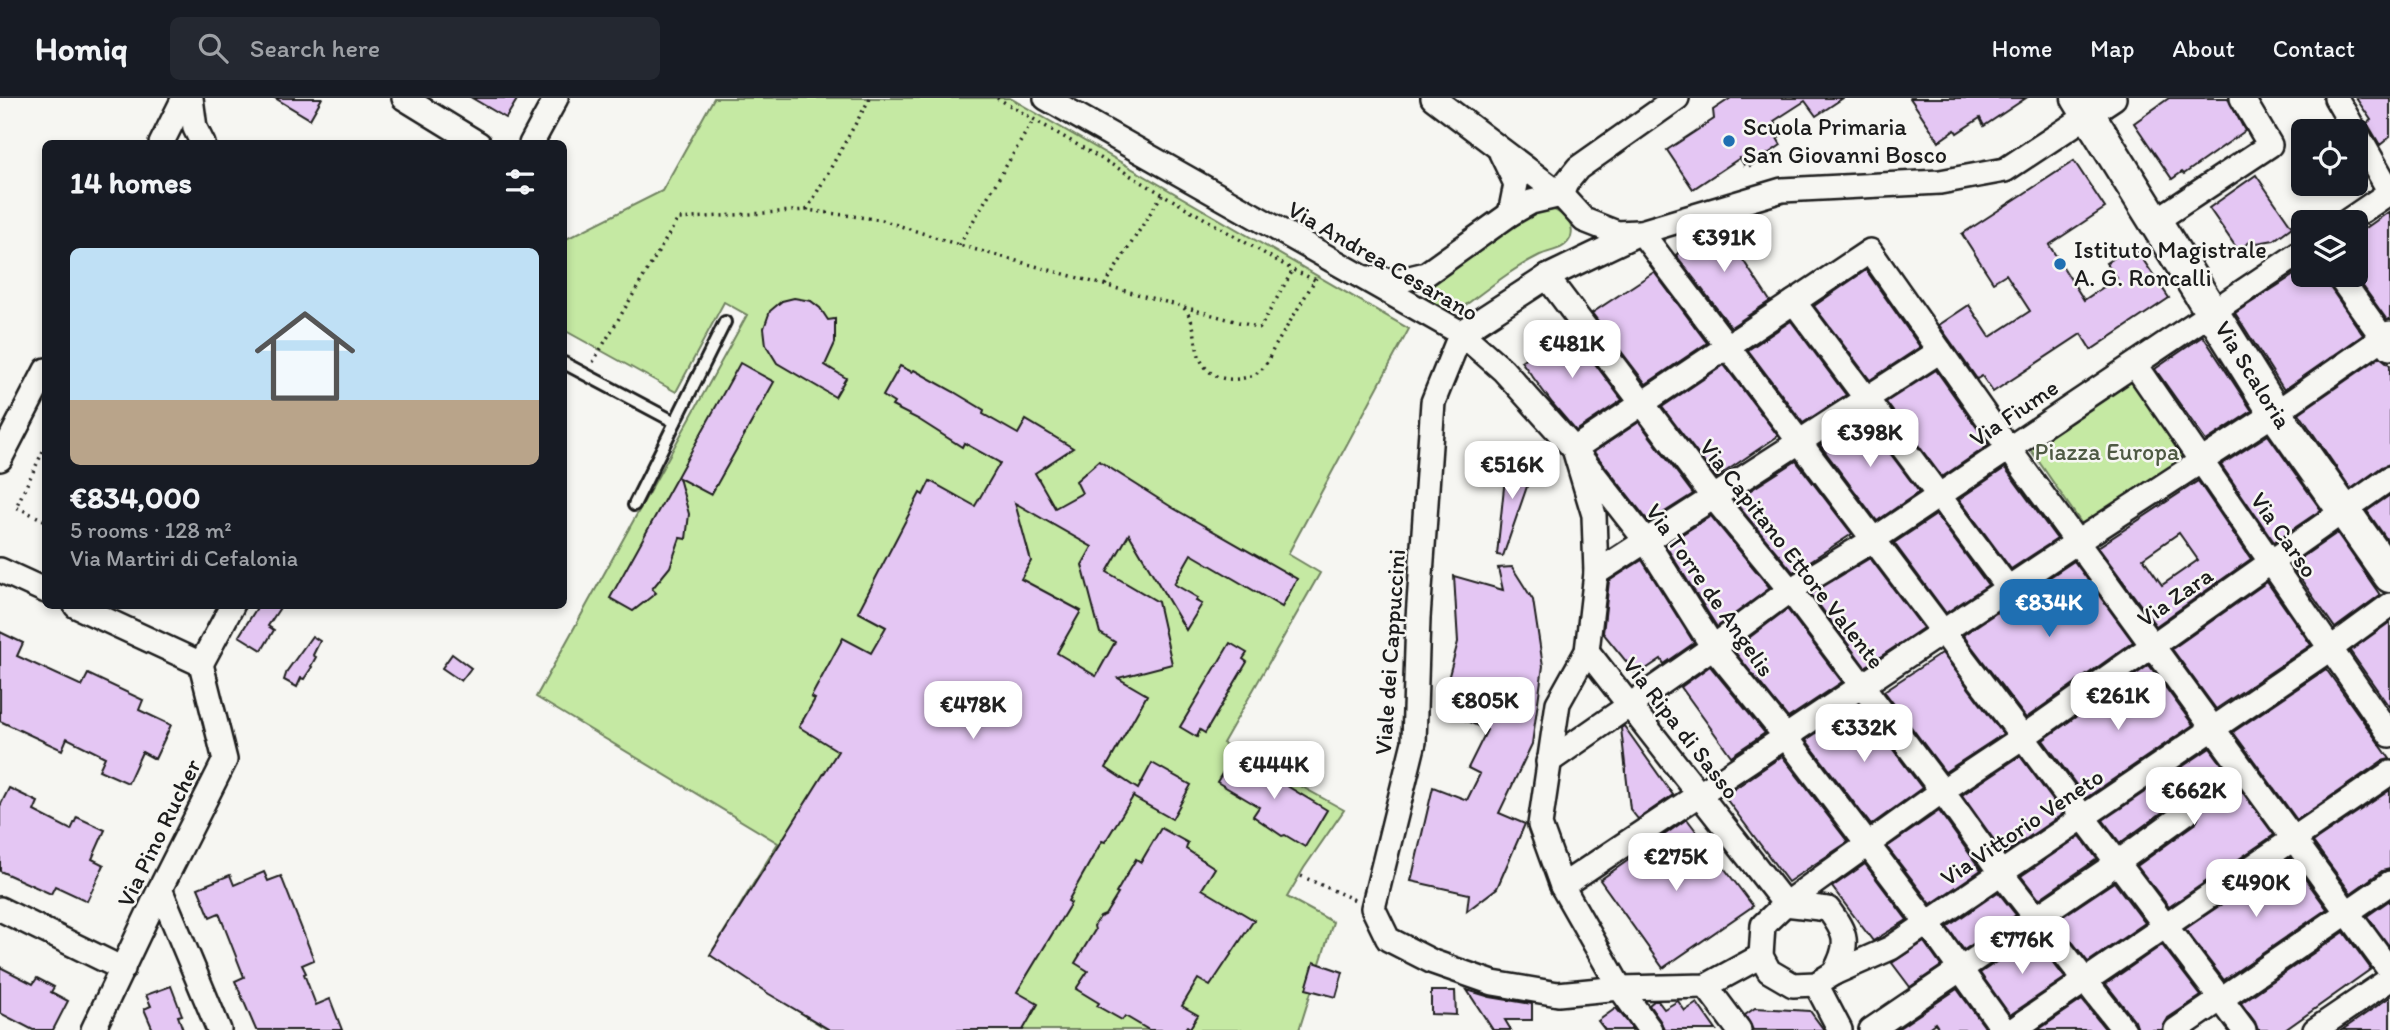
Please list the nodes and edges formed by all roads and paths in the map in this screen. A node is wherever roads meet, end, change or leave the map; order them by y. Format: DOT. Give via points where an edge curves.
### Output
graph roads {
  1 [pos="184,98"];
  2 [pos="191,98"];
  3 [pos="404,98"];
  4 [pos="556,98"];
  5 [pos="870,98"];
  6 [pos="997,98"];
  7 [pos="1045,98"];
  8 [pos="1433,98"];
  9 [pos="1677,98"];
  10 [pos="2242,98"];
  11 [pos="2336,98"];
  12 [pos="2094,104"];
  13 [pos="1034,119"];
  14 [pos="2348,119"];
  15 [pos="163,140"];
  16 [pos="202,140"];
  17 [pos="472,140"];
  18 [pos="533,140"];
  19 [pos="1500,150"];
  20 [pos="2368,154"];
  21 [pos="2390,192"];
  22 [pos="1163,194"];
  23 [pos="1561,195"];
  24 [pos="807,210"];
  25 [pos="2364,210"];
  26 [pos="1510,214"];
  27 [pos="1584,220"];
  28 [pos="2154,222"];
  29 [pos="1641,232"];
  30 [pos="959,245"];
  31 [pos="1328,258"];
  32 [pos="2291,259"];
  33 [pos="1293,270"];
  34 [pos="1426,274"];
  35 [pos="1361,277"];
  36 [pos="1547,277"];
  37 [pos="1315,280"];
  38 [pos="1105,285"];
  39 [pos="2348,287"];
  40 [pos="1794,302"];
  41 [pos="1182,306"];
  42 [pos="1416,309"];
  43 [pos="2213,312"];
  44 [pos="725,322"];
  45 [pos="1461,333"];
  46 [pos="2388,340"];
  47 [pos="1727,347"];
  48 [pos="1940,351"];
  49 [pos="567,365"];
  50 [pos="2135,365"];
  51 [pos="586,375"];
  52 [pos="42,378"];
  53 [pos="1866,398"];
  54 [pos="1643,402"];
  55 [pos="2275,413"];
  56 [pos="675,422"];
  57 [pos="1799,442"];
  58 [pos="1574,449"];
  59 [pos="2008,449"];
  60 [pos="42,452"];
  61 [pos="0,459"];
  62 [pos="2201,461"];
  63 [pos="2390,478"];
  64 [pos="1939,495"];
  65 [pos="1713,497"];
  66 [pos="634,505"];
  67 [pos="2342,510"];
  68 [pos="42,518"];
  69 [pos="1873,540"];
  70 [pos="1646,541"];
  71 [pos="2077,542"];
  72 [pos="2271,562"];
  73 [pos="0,570"];
  74 [pos="1596,573"];
  75 [pos="2390,576"];
  76 [pos="2008,588"];
  77 [pos="42,589"];
  78 [pos="1790,590"];
  79 [pos="2390,605"];
  80 [pos="82,609"];
  81 [pos="230,609"];
  82 [pos="1943,632"];
  83 [pos="2153,646"];
  84 [pos="1713,647"];
  85 [pos="2330,649"];
  86 [pos="1587,651"];
  87 [pos="201,664"];
  88 [pos="1862,687"];
  89 [pos="1629,703"];
  90 [pos="2213,729"];
  91 [pos="2390,735"];
  92 [pos="1786,737"];
  93 [pos="2023,737"];
  94 [pos="1548,762"];
  95 [pos="2390,773"];
  96 [pos="1942,791"];
  97 [pos="1699,795"];
  98 [pos="2186,813"];
  99 [pos="2083,817"];
  100 [pos="2294,839"];
  101 [pos="1868,846"];
  102 [pos="2118,863"];
  103 [pos="2001,873"];
  104 [pos="1301,876"];
  105 [pos="2390,883"];
  106 [pos="1562,886"];
  107 [pos="160,889"];
  108 [pos="1785,904"];
  109 [pos="1373,908"];
  110 [pos="0,909"];
  111 [pos="2347,913"];
  112 [pos="2036,918"];
  113 [pos="1928,924"];
  114 [pos="2165,926"];
  115 [pos="1761,956"];
  116 [pos="123,969"];
  117 [pos="1960,970"];
  118 [pos="2390,971"];
  119 [pos="1825,978"];
  120 [pos="2390,979"];
  121 [pos="2086,980"];
  122 [pos="1706,986"];
  123 [pos="1620,988"];
  124 [pos="2221,999"];
  125 [pos="2325,1027"];
  126 [pos="93,1030"];
  127 [pos="219,1030"];
  128 [pos="1650,1030"];
  129 [pos="1739,1030"];
  130 [pos="1840,1030"];
  131 [pos="1871,1030"];
  132 [pos="2004,1030"];
  133 [pos="2013,1030"];
  134 [pos="2123,1030"];
  135 [pos="2176,1030"];
  136 [pos="2244,1030"];
  1 -- 15 [label="street"];
  2 -- 16 [label="street" via="195,128"];
  3 -- 17 [label="street"];
  4 -- 18 [label="street"];
  5 -- 24 [label="path"];
  6 -- 13 [label="path"];
  7 -- 31 [label="street, Via Andrea Cesarano"];
  8 -- 19 [label="street"];
  9 -- 23 [label="street" via="1578,168"];
  10 -- 28 [label="street" via="2270,145"];
  11 -- 14 [label="street"];
  12 -- 28 [label="main road, Via Scaloria"];
  12 -- 29 [label="street" via="2005,170 1940,182 1782,190"];
  13 -- 22 [label="path"];
  13 -- 30 [label="path"];
  19 -- 23 [label="street"];
  19 -- 26 [label="street" via="1516,184"];
  20 -- 21 [label="street"];
  21 -- 25 [label="street"];
  22 -- 33 [label="path"];
  22 -- 38 [label="path"];
  23 -- 26 [label="street" via="1531,202"];
  23 -- 27 [label="street"];
  24 -- 30 [label="path" via="882,220"];
  24 -- 51 [label="path" via="678,219"];
  26 -- 34 [label="street"];
  27 -- 29 [label="street" via="1617,233"];
  27 -- 36 [label="street" via="1582,242 1559,260"];
  28 -- 43 [label="main road, Via Scaloria"];
  29 -- 36 [label="street"];
  29 -- 47 [label="street"];
  30 -- 38 [label="path"];
  31 -- 35 [label="street, Via Andrea Cesarano"];
  31 -- 37 [label="path"];
  32 -- 43 [label="street, Via Fiume"];
  33 -- 37 [label="path"];
  33 -- 41 [label="path" via="1260,328"];
  34 -- 35 [label="street" via="1397,281"];
  34 -- 42 [label="street"];
  35 -- 42 [label="street, Via Andrea Cesarano"];
  36 -- 45 [label="street"];
  36 -- 54 [label="street, Via Capitano Ettore Valente"];
  37 -- 41 [label="path" via="1261,371 1242,379 1227,380 1209,372 1196,352 1196,334"];
  38 -- 41 [label="path"];
  39 -- 46 [label="street"];
  40 -- 47 [label="street"];
  40 -- 48 [label="street" via="1870,251"];
  40 -- 53 [label="street"];
  42 -- 45 [label="street, Via Andrea Cesarano"];
  43 -- 50 [label="street, Via Fiume"];
  43 -- 55 [label="main road, Via Scaloria"];
  44 -- 56 [label="lane"];
  45 -- 58 [label="street, Via Andrea Cesarano" via="1503,370"];
  45 -- 109 [label="street, Viale dei Cappuccini" via="1433,402 1414,742"];
  46 -- 55 [label="street"];
  47 -- 54 [label="street"];
  47 -- 57 [label="street"];
  48 -- 53 [label="street"];
  48 -- 59 [label="street"];
  49 -- 51 [label="lane"];
  50 -- 59 [label="street, Via Fiume"];
  50 -- 62 [label="street, Via Carso"];
  51 -- 56 [label="lane"];
  52 -- 61 [label="street"];
  53 -- 57 [label="street"];
  53 -- 64 [label="street"];
  54 -- 58 [label="street"];
  54 -- 65 [label="street, Via Capitano Ettore Valente"];
  55 -- 62 [label="street"];
  55 -- 67 [label="main road, Via Scaloria"];
  56 -- 66 [label="lane"];
  57 -- 65 [label="street"];
  57 -- 69 [label="street"];
  58 -- 70 [label="street, Via Torre de Angelis"];
  58 -- 74 [label="street, Via Andrea Cesarano" via="1594,515"];
  59 -- 64 [label="street, Via Fiume"];
  59 -- 71 [label="street"];
  60 -- 68 [label="path" via="16,506"];
  62 -- 71 [label="street"];
  62 -- 72 [label="street, Via Carso"];
  63 -- 67 [label="street, Via Zara"];
  64 -- 69 [label="street, Via Fiume"];
  64 -- 76 [label="street"];
  65 -- 70 [label="street"];
  65 -- 78 [label="street, Via Capitano Ettore Valente"];
  67 -- 72 [label="street, Via Zara"];
  67 -- 75 [label="main road, Via Scaloria"];
  69 -- 78 [label="street, Via Fiume"];
  69 -- 82 [label="street"];
  70 -- 74 [label="street"];
  70 -- 84 [label="street, Via Torre de Angelis"];
  71 -- 76 [label="street"];
  71 -- 83 [label="street"];
  72 -- 83 [label="street, Via Zara"];
  72 -- 85 [label="street, Via Carso"];
  73 -- 77 [label="street"];
  74 -- 86 [label="street, Via Andrea Cesarano"];
  76 -- 82 [label="street"];
  78 -- 84 [label="street, Via Fiume"];
  78 -- 88 [label="street, Via Capitano Ettore Valente"];
  79 -- 85 [label="street, Via Vittorio Veneto"];
  80 -- 87 [label="street"];
  81 -- 87 [label="street"];
  82 -- 88 [label="street"];
  82 -- 93 [label="street"];
  83 -- 90 [label="street"];
  83 -- 93 [label="street, Via Zara"];
  84 -- 89 [label="street, Via Fiume"];
  84 -- 92 [label="street, Via Torre de Angelis"];
  85 -- 90 [label="street, Via Vittorio Veneto"];
  85 -- 91 [label="street, Via Carso"];
  86 -- 89 [label="street, Via Ripa di Sasso"];
  86 -- 94 [label="street, Via Andrea Cesarano" via="1558,703"];
  87 -- 107 [label="street, Via Pino Rucher" via="225,760"];
  88 -- 92 [label="street"];
  88 -- 96 [label="street, Via Capitano Ettore Valente"];
  89 -- 94 [label="street, Via Fiume"];
  89 -- 97 [label="street, Via Ripa di Sasso"];
  90 -- 99 [label="street, Via Vittorio Veneto"];
  90 -- 100 [label="street"];
  92 -- 97 [label="street"];
  92 -- 101 [label="street, Via Torre de Angelis"];
  93 -- 96 [label="street, Via Zara"];
  93 -- 99 [label="street"];
  94 -- 106 [label="street, Via Andrea Cesarano" via="1540,825"];
  95 -- 100 [label="street"];
  96 -- 101 [label="street, Via Zara"];
  96 -- 103 [label="street, Via Capitano Ettore Valente"];
  97 -- 106 [label="street"];
  97 -- 108 [label="street, Via Ripa di Sasso"];
  98 -- 102 [label="street"];
  99 -- 102 [label="street"];
  99 -- 103 [label="street, Via Vittorio Veneto"];
  100 -- 111 [label="street"];
  100 -- 114 [label="street"];
  101 -- 108 [label="street, Via Zara"];
  101 -- 113 [label="street, Via Torre de Angelis"];
  102 -- 112 [label="street"];
  102 -- 114 [label="street"];
  103 -- 112 [label="street, Via Capitano Ettore Valente"];
  103 -- 113 [label="street, Via Vittorio Veneto"];
  104 -- 109 [label="path"];
  105 -- 111 [label="street"];
  106 -- 123 [label="street, Via Andrea Cesarano"];
  107 -- 116 [label="street, Via Pino Rucher"];
  107 -- 127 [label="street"];
  108 -- 115 [label="street" via="1763,925"];
  108 -- 119 [label="street" via="1828,909 1843,929 1844,955"];
  109 -- 123 [label="street" via="1388,939 1433,962 1493,983 1558,994"];
  110 -- 116 [label="street"];
  111 -- 118 [label="street"];
  111 -- 124 [label="street"];
  112 -- 117 [label="street"];
  112 -- 121 [label="street, Via Capitano Ettore Valente"];
  113 -- 117 [label="street, Via Torre de Angelis"];
  113 -- 119 [label="street, Via Vittorio Veneto" via="1891,948"];
  114 -- 121 [label="street"];
  114 -- 124 [label="street"];
  115 -- 119 [label="street" via="1769,971 1793,985"];
  115 -- 122 [label="street"];
  116 -- 126 [label="street, Via Pino Rucher"];
  117 -- 131 [label="street"];
  117 -- 132 [label="street, Via Torre de Angelis"];
  119 -- 130 [label="street"];
  120 -- 125 [label="street"];
  121 -- 133 [label="street"];
  121 -- 134 [label="street, Via Capitano Ettore Valente"];
  122 -- 123 [label="street"];
  122 -- 129 [label="street"];
  123 -- 128 [label="street"];
  124 -- 135 [label="street"];
  124 -- 136 [label="street"];
}
